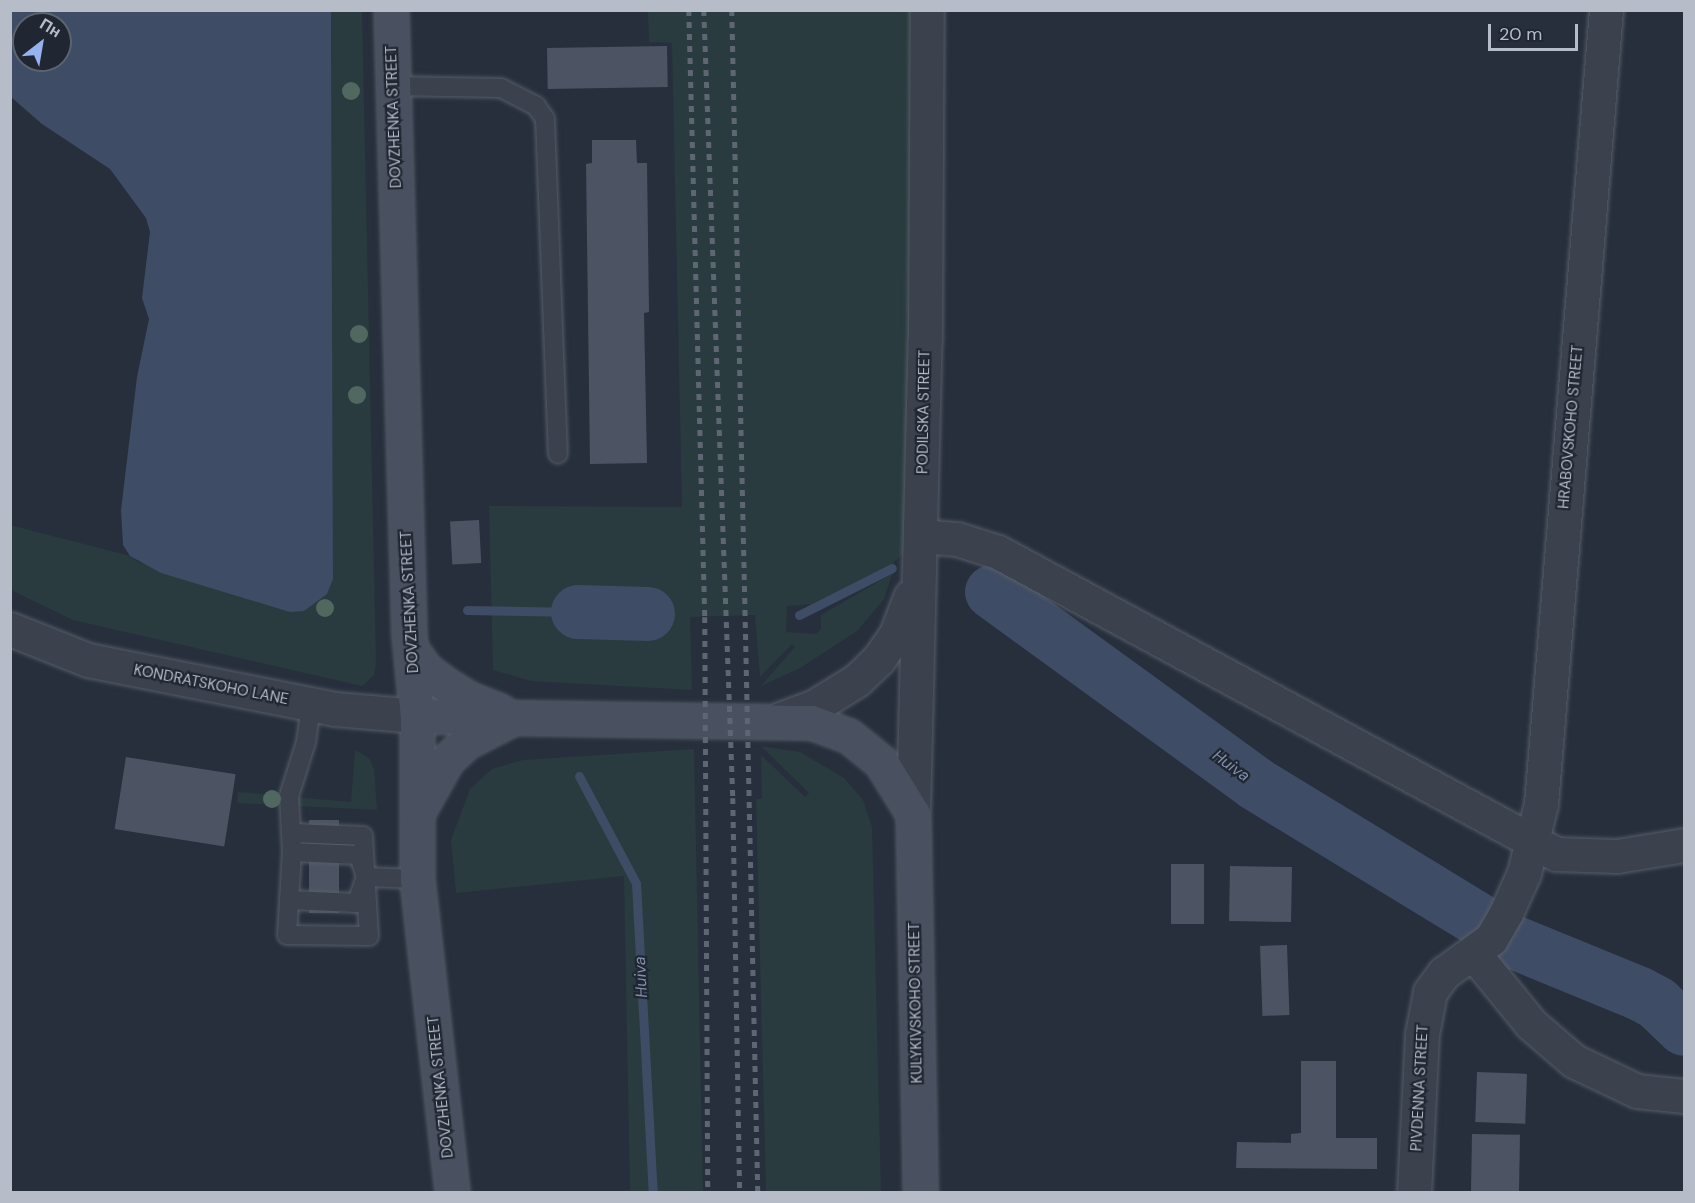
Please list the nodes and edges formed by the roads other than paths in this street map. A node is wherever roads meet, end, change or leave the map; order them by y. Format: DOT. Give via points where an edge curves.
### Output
graph roads {
  1 [pos="391,10"];
  2 [pos="927,10"];
  3 [pos="1606,10"];
  4 [pos="393,86"];
  5 [pos="558,454"];
  6 [pos="920,551"];
  7 [pos="10,629"];
  8 [pos="411,649"];
  9 [pos="311,705"];
  10 [pos="417,716"];
  11 [pos="519,716"];
  12 [pos="780,719"];
  13 [pos="913,814"];
  14 [pos="416,820"];
  15 [pos="292,833"];
  16 [pos="1533,843"];
  17 [pos="1684,844"];
  18 [pos="292,852"];
  19 [pos="366,877"];
  20 [pos="417,879"];
  21 [pos="289,900"];
  22 [pos="1474,954"];
  23 [pos="1684,1096"];
  24 [pos="452,1192"];
  25 [pos="920,1192"];
  26 [pos="1414,1192"];
  1 -- 4 [label="street, DOVZHENKA STREET"];
  2 -- 6 [label="street, PODILSKA STREET"];
  3 -- 16 [label="street, HRABOVSKOHO STREET" via="1540,804"];
  4 -- 5 [label="lane" via="501,88 536,106 546,119"];
  4 -- 8 [label="street, DOVZHENKA STREET"];
  6 -- 12 [label="street" via="896,634 878,660 838,694"];
  6 -- 13 [label="street, PODILSKA STREET" via="913,689"];
  6 -- 16 [label="street" via="957,539 998,552 1304,715"];
  7 -- 9 [label="street, KONDRATSKOHO LANE" via="88,660"];
  8 -- 10 [label="street, DOVZHENKA STREET"];
  8 -- 11 [label="street" via="425,669 469,699"];
  9 -- 10 [label="street, KONDRATSKOHO LANE" via="362,714"];
  9 -- 15 [label="lane" via="306,742 289,796"];
  10 -- 11 [label="street"];
  10 -- 14 [label="street, DOVZHENKA STREET"];
  11 -- 12 [label="street"];
  11 -- 14 [label="street" via="473,738 447,760 428,788"];
  12 -- 13 [label="street" via="831,728 863,746 893,778"];
  13 -- 25 [label="street, KULYKIVSKOHO STREET"];
  14 -- 20 [label="street, DOVZHENKA STREET"];
  15 -- 18 [label="lane"];
  15 -- 19 [label="lane" via="363,836"];
  16 -- 17 [label="street" via="1556,854 1583,857"];
  16 -- 22 [label="street, PIVDENNA STREET" via="1506,913 1491,939"];
  18 -- 19 [label="lane" via="359,855"];
  18 -- 21 [label="lane"];
  19 -- 20 [label="lane"];
  19 -- 21 [label="lane" via="357,903"];
  19 -- 21 [label="lane" via="369,936 287,935"];
  20 -- 24 [label="street, DOVZHENKA STREET"];
  22 -- 23 [label="street" via="1530,1024 1574,1061 1637,1091"];
  22 -- 26 [label="street, PIVDENNA STREET" via="1444,973 1426,1004"];
}
